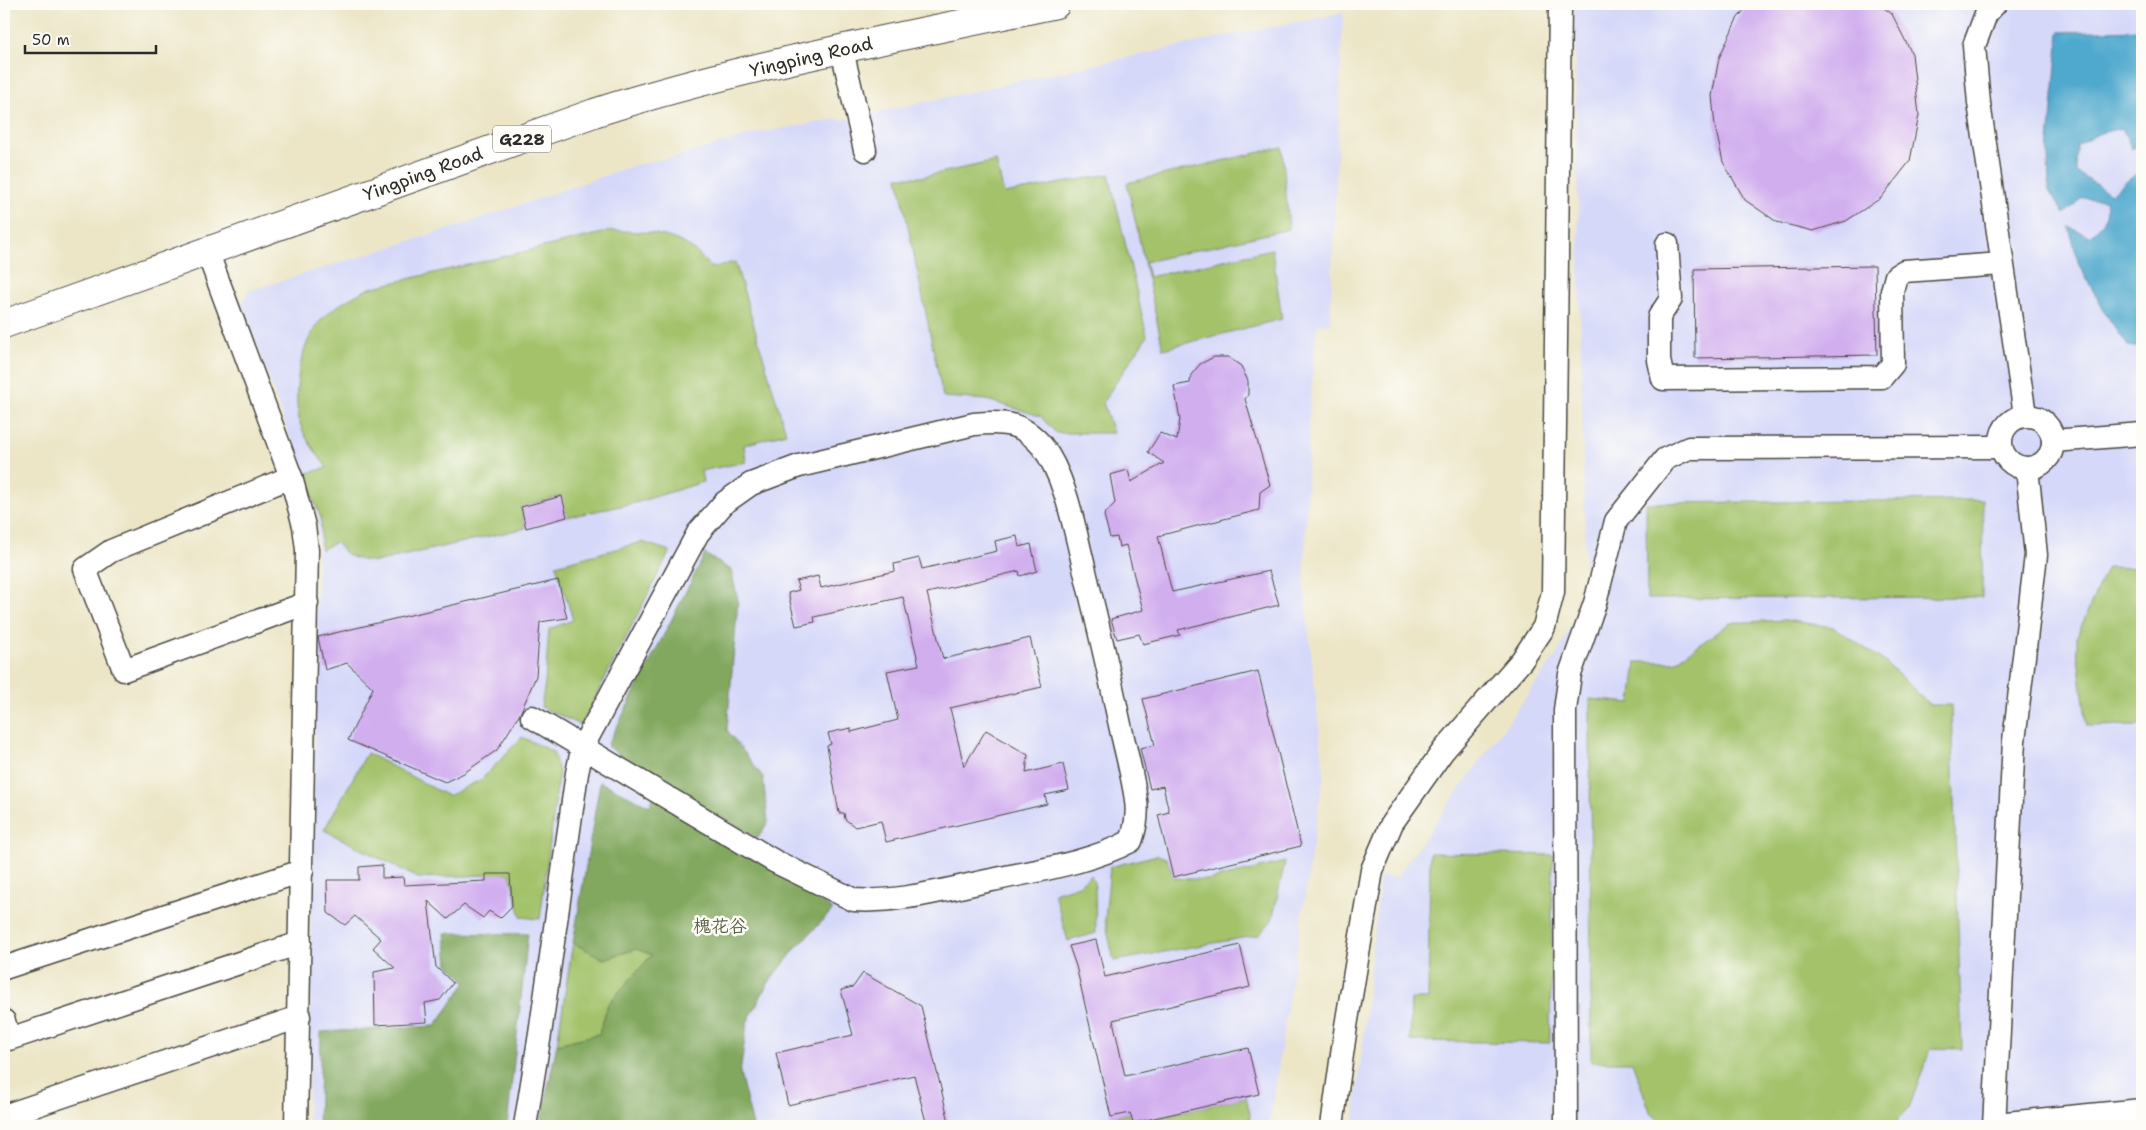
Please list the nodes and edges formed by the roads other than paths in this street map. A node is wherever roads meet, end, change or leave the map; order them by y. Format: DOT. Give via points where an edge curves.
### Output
graph roads {
  1 [pos="1056,4"];
  2 [pos="1560,4"];
  3 [pos="1995,4"];
  4 [pos="842,50"];
  5 [pos="865,150"];
  6 [pos="1667,244"];
  7 [pos="207,251"];
  8 [pos="2002,264"];
  9 [pos="4,324"];
  10 [pos="2025,416"];
  11 [pos="2142,434"];
  12 [pos="2053,441"];
  13 [pos="2001,447"];
  14 [pos="2027,468"];
  15 [pos="291,477"];
  16 [pos="308,603"];
  17 [pos="532,717"];
  18 [pos="583,746"];
  19 [pos="302,871"];
  20 [pos="300,944"];
  21 [pos="4,968"];
  22 [pos="299,1017"];
  23 [pos="4,1022"];
  24 [pos="2142,1110"];
  25 [pos="4,1116"];
  26 [pos="1995,1125"];
  27 [pos="296,1126"];
  28 [pos="525,1126"];
  29 [pos="1332,1126"];
  30 [pos="1566,1126"];
  1 -- 4 [label="highway, Yingping Road / G228"];
  2 -- 29 [label="street" via="1553,592 1544,627 1522,660 1443,751 1392,823 1372,870"];
  3 -- 8 [label="street" via="1986,14 1974,46"];
  4 -- 5 [label="street"];
  4 -- 7 [label="highway, Yingping Road / G228" via="648,96 594,113"];
  6 -- 8 [label="street" via="1671,299 1659,316 1659,360 1663,379 1882,377 1893,364 1892,291 1896,276 1904,271"];
  7 -- 9 [label="highway, Yingping Road / G228"];
  7 -- 15 [label="street"];
  8 -- 10 [label="street"];
  10 -- 12 [label="street" via="2034,416 2047,425"];
  10 -- 13 [label="street" via="2009,422 2001,438"];
  11 -- 12 [label="street"];
  12 -- 14 [label="street" via="2048,456 2036,466"];
  13 -- 14 [label="street" via="2010,462"];
  13 -- 30 [label="street" via="1690,448 1665,459 1616,521 1595,603 1570,674 1565,710"];
  14 -- 26 [label="street" via="2036,555 2014,741"];
  15 -- 16 [label="street" via="304,526"];
  15 -- 16 [label="street" via="111,551 85,569 124,670"];
  16 -- 19 [label="street"];
  17 -- 18 [label="street"];
  18 -- 18 [label="street" via="698,533 724,503 752,484 798,466 974,424 1016,425 1043,447 1060,479 1107,661 1136,800 1137,826 1131,841 1060,865 920,895 854,900 774,861"];
  18 -- 28 [label="street" via="576,773"];
  19 -- 20 [label="street"];
  19 -- 21 [label="street"];
  20 -- 22 [label="street"];
  20 -- 23 [label="street" via="9,1039"];
  22 -- 25 [label="street"];
  22 -- 27 [label="street"];
  24 -- 26 [label="street"];
}
